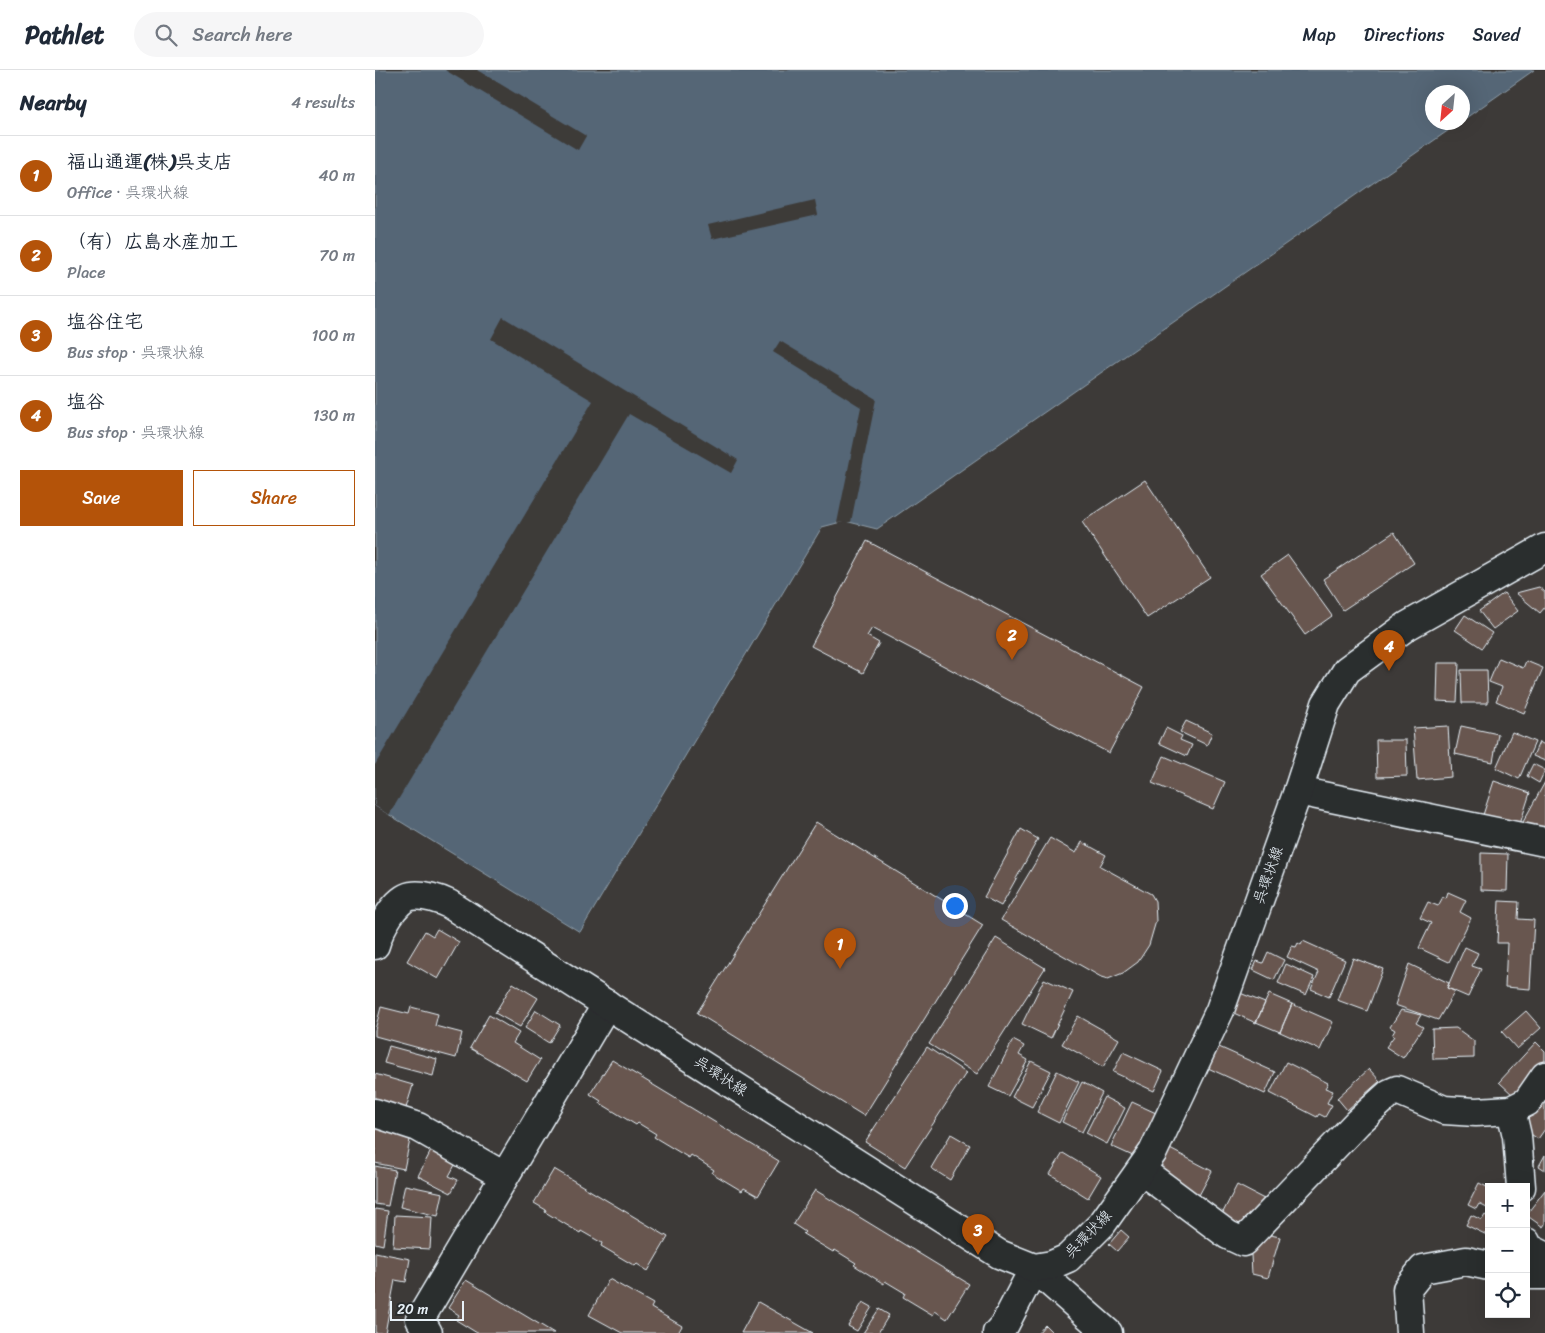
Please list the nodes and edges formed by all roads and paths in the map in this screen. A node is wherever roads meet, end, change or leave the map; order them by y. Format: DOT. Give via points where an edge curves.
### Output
graph roads {
  1 [pos="1545,548"];
  2 [pos="1298,791"];
  3 [pos="1545,842"];
  4 [pos="375,945"];
  5 [pos="607,1004"];
  6 [pos="1545,1076"];
  7 [pos="1511,1110"];
  8 [pos="375,1113"];
  9 [pos="1141,1170"];
  10 [pos="504,1176"];
  11 [pos="1521,1183"];
  12 [pos="1530,1248"];
  13 [pos="1545,1256"];
  14 [pos="1485,1265"];
  15 [pos="1034,1268"];
  16 [pos="1530,1276"];
  17 [pos="1545,1276"];
  18 [pos="428,1333"];
  19 [pos="997,1333"];
  20 [pos="1108,1333"];
  21 [pos="1410,1333"];
  1 -- 2 [label="main road, 呉環状線" via="1407,626 1347,670 1326,704"];
  2 -- 3 [label="main road"];
  2 -- 9 [label="main road, 呉環状線" via="1220,1010 1153,1152"];
  4 -- 5 [label="main road, 呉環状線" via="394,907 410,896 432,897 449,904"];
  5 -- 10 [label="main road"];
  5 -- 15 [label="main road, 呉環状線" via="999,1254"];
  6 -- 7 [label="main road" via="1527,1102"];
  7 -- 9 [label="main road" via="1444,1110 1397,1090 1390,1093 1243,1242 1228,1235"];
  7 -- 11 [label="main road" via="1517,1136"];
  8 -- 10 [label="main road" via="418,1127"];
  9 -- 15 [label="main road, 呉環状線" via="1102,1224 1068,1258"];
  10 -- 18 [label="main road" via="419,1319"];
  12 -- 13 [label="main road"];
  14 -- 21 [label="main road" via="1466,1261 1423,1269 1407,1289"];
  15 -- 19 [label="main road" via="1005,1324"];
  15 -- 20 [label="main road"];
  16 -- 17 [label="main road"];
}
